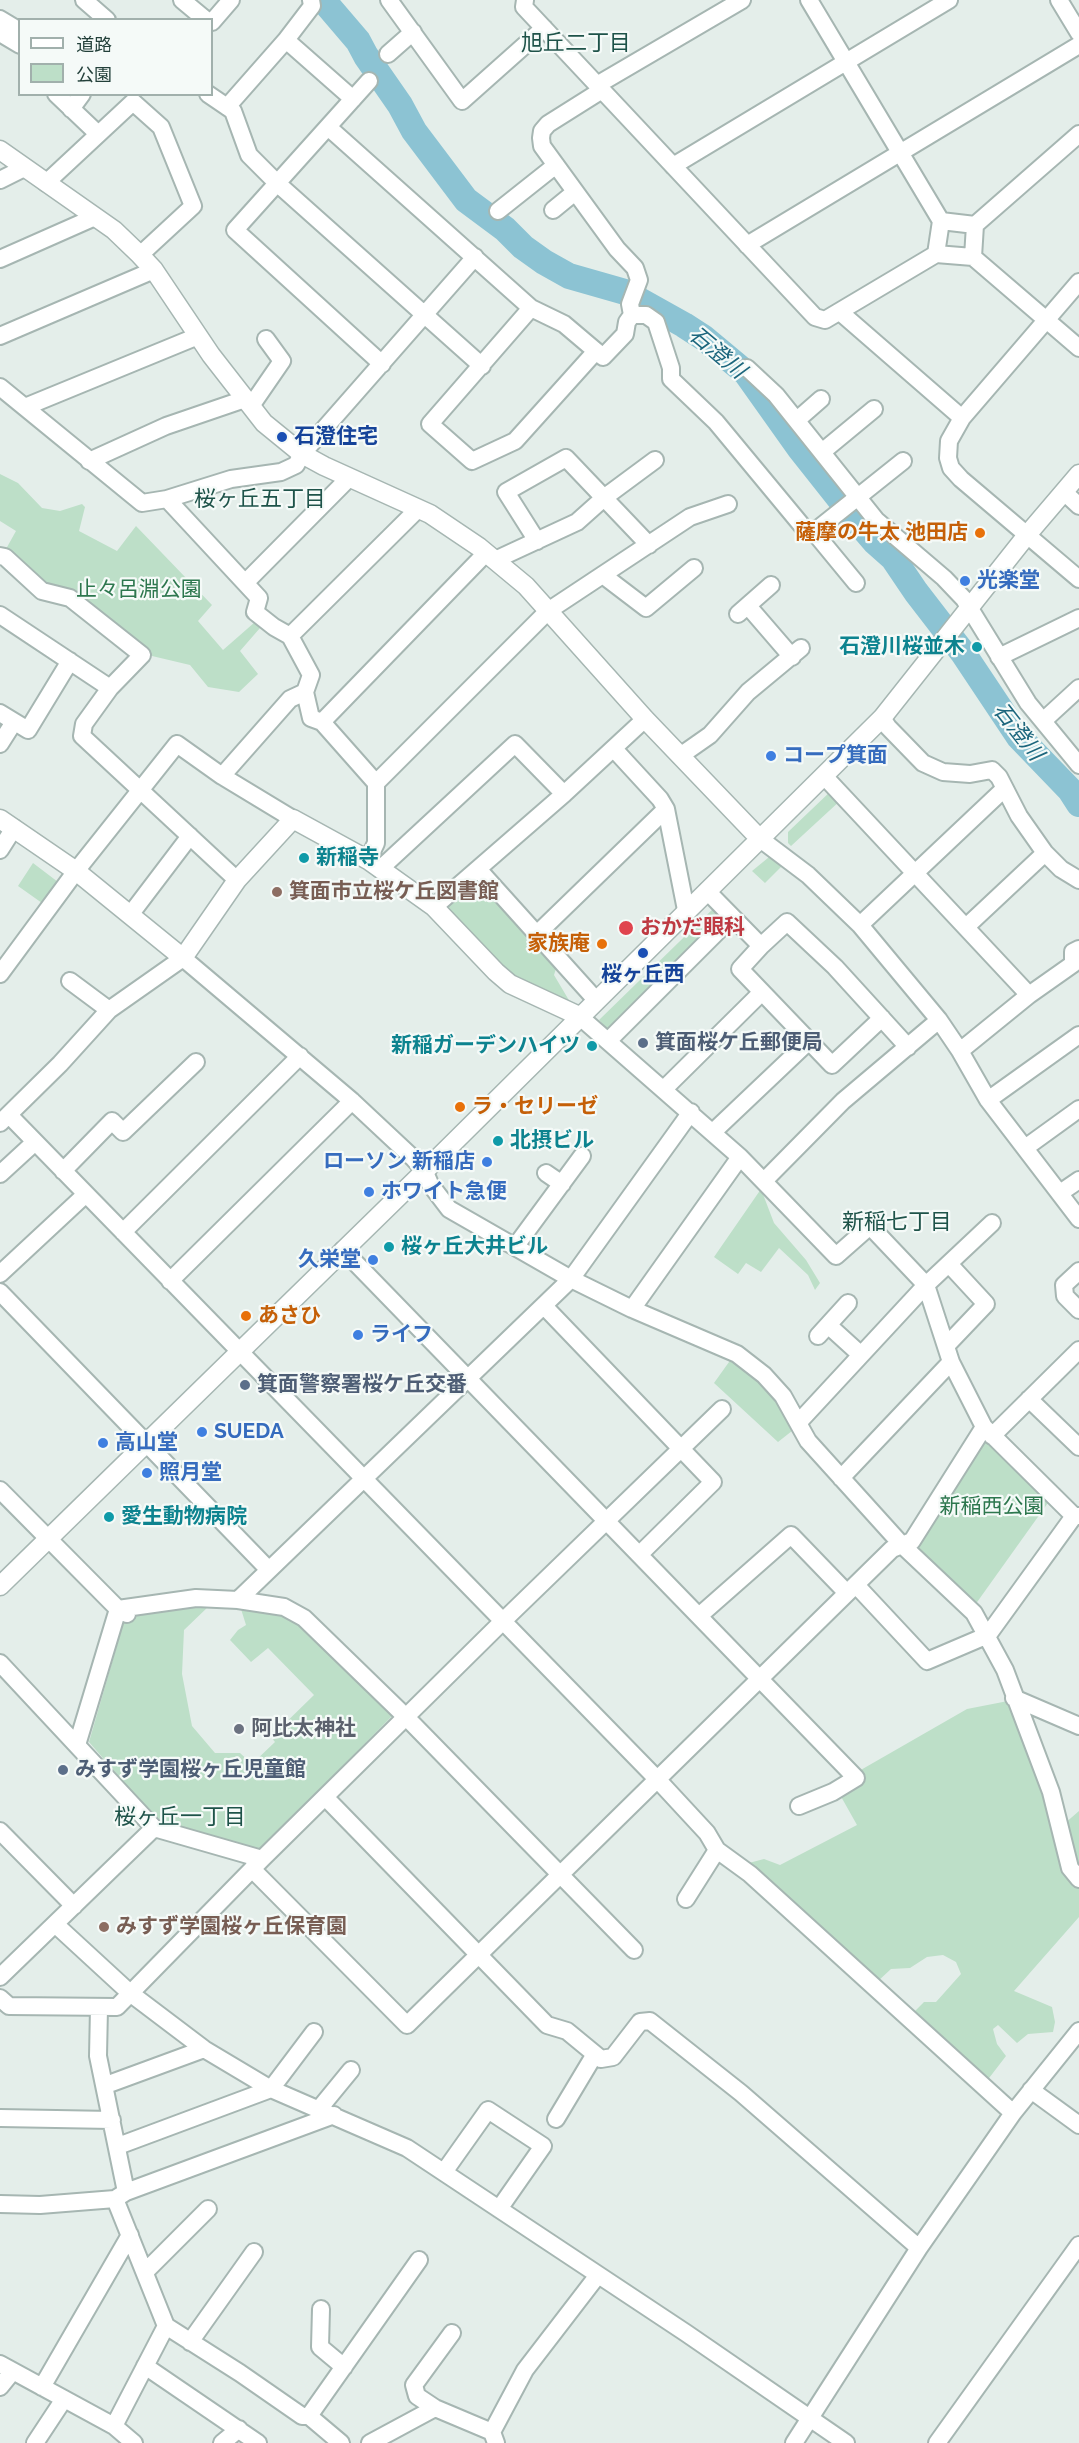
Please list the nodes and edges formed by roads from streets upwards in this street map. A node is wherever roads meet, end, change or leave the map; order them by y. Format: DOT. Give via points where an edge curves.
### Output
graph roads {
  1 [pos="84,0"];
  2 [pos="182,0"];
  3 [pos="231,0"];
  4 [pos="311,0"];
  5 [pos="389,0"];
  6 [pos="525,0"];
  7 [pos="742,0"];
  8 [pos="809,0"];
  9 [pos="1059,0"];
  10 [pos="941,2"];
  11 [pos="105,18"];
  12 [pos="204,18"];
  13 [pos="0,19"];
  14 [pos="213,21"];
  15 [pos="544,28"];
  16 [pos="18,30"];
  17 [pos="413,32"];
  18 [pos="0,33"];
  19 [pos="1079,33"];
  20 [pos="286,40"];
  21 [pos="18,44"];
  22 [pos="1079,45"];
  23 [pos="388,54"];
  24 [pos="845,61"];
  25 [pos="369,81"];
  26 [pos="600,88"];
  27 [pos="58,96"];
  28 [pos="81,96"];
  29 [pos="211,96"];
  30 [pos="353,99"];
  31 [pos="227,107"];
  32 [pos="71,109"];
  33 [pos="328,127"];
  34 [pos="97,133"];
  35 [pos="1079,134"];
  36 [pos="0,150"];
  37 [pos="900,153"];
  38 [pos="556,165"];
  39 [pos="673,166"];
  40 [pos="24,168"];
  41 [pos="0,180"];
  42 [pos="46,183"];
  43 [pos="278,184"];
  44 [pos="576,192"];
  45 [pos="553,210"];
  46 [pos="498,211"];
  47 [pos="95,217"];
  48 [pos="940,221"];
  49 [pos="975,225"];
  50 [pos="747,245"];
  51 [pos="936,254"];
  52 [pos="140,255"];
  53 [pos="973,257"];
  54 [pos="476,258"];
  55 [pos="0,259"];
  56 [pos="154,270"];
  57 [pos="1079,282"];
  58 [pos="531,308"];
  59 [pos="631,310"];
  60 [pos="840,312"];
  61 [pos="425,315"];
  62 [pos="1046,320"];
  63 [pos="0,336"];
  64 [pos="198,336"];
  65 [pos="266,339"];
  66 [pos="1079,348"];
  67 [pos="596,351"];
  68 [pos="382,364"];
  69 [pos="482,366"];
  70 [pos="747,368"];
  71 [pos="0,387"];
  72 [pos="820,399"];
  73 [pos="248,402"];
  74 [pos="25,407"];
  75 [pos="874,409"];
  76 [pos="962,418"];
  77 [pos="797,420"];
  78 [pos="822,452"];
  79 [pos="302,454"];
  80 [pos="655,459"];
  81 [pos="89,461"];
  82 [pos="903,461"];
  83 [pos="1079,474"];
  84 [pos="349,478"];
  85 [pos="1064,492"];
  86 [pos="605,497"];
  87 [pos="858,497"];
  88 [pos="167,499"];
  89 [pos="728,504"];
  90 [pos="1079,506"];
  91 [pos="418,509"];
  92 [pos="814,532"];
  93 [pos="1027,535"];
  94 [pos="537,540"];
  95 [pos="649,545"];
  96 [pos="0,556"];
  97 [pos="490,556"];
  98 [pos="694,568"];
  99 [pos="604,576"];
  100 [pos="1079,579"];
  101 [pos="245,583"];
  102 [pos="856,583"];
  103 [pos="771,585"];
  104 [pos="548,612"];
  105 [pos="965,613"];
  106 [pos="0,615"];
  107 [pos="1079,618"];
  108 [pos="290,636"];
  109 [pos="999,657"];
  110 [pos="69,661"];
  111 [pos="110,688"];
  112 [pos="1079,688"];
  113 [pos="305,692"];
  114 [pos="882,717"];
  115 [pos="7,718"];
  116 [pos="645,719"];
  117 [pos="1043,721"];
  118 [pos="322,722"];
  119 [pos="0,744"];
  120 [pos="614,749"];
  121 [pos="680,756"];
  122 [pos="1079,765"];
  123 [pos="222,776"];
  124 [pos="824,776"];
  125 [pos="376,783"];
  126 [pos="141,789"];
  127 [pos="1003,790"];
  128 [pos="564,794"];
  129 [pos="666,809"];
  130 [pos="293,819"];
  131 [pos="7,824"];
  132 [pos="190,836"];
  133 [pos="759,838"];
  134 [pos="0,850"];
  135 [pos="1045,853"];
  136 [pos="374,864"];
  137 [pos="478,869"];
  138 [pos="76,871"];
  139 [pos="915,871"];
  140 [pos="237,880"];
  141 [pos="1079,880"];
  142 [pos="706,891"];
  143 [pos="434,907"];
  144 [pos="686,910"];
  145 [pos="130,915"];
  146 [pos="732,917"];
  147 [pos="860,925"];
  148 [pos="966,927"];
  149 [pos="537,934"];
  150 [pos="761,946"];
  151 [pos="1079,949"];
  152 [pos="183,958"];
  153 [pos="0,974"];
  154 [pos="70,981"];
  155 [pos="762,992"];
  156 [pos="1029,995"];
  157 [pos="596,1000"];
  158 [pos="109,1010"];
  159 [pos="579,1016"];
  160 [pos="882,1018"];
  161 [pos="939,1020"];
  162 [pos="1079,1035"];
  163 [pos="608,1041"];
  164 [pos="809,1041"];
  165 [pos="908,1047"];
  166 [pos="960,1051"];
  167 [pos="300,1056"];
  168 [pos="196,1062"];
  169 [pos="664,1089"];
  170 [pos="988,1100"];
  171 [pos="352,1101"];
  172 [pos="1079,1109"];
  173 [pos="691,1113"];
  174 [pos="4,1119"];
  175 [pos="713,1132"];
  176 [pos="35,1142"];
  177 [pos="1025,1148"];
  178 [pos="582,1156"];
  179 [pos="740,1156"];
  180 [pos="424,1170"];
  181 [pos="63,1171"];
  182 [pos="546,1173"];
  183 [pos="0,1174"];
  184 [pos="1079,1180"];
  185 [pos="764,1181"];
  186 [pos="562,1184"];
  187 [pos="1060,1193"];
  188 [pos="86,1194"];
  189 [pos="1079,1219"];
  190 [pos="992,1223"];
  191 [pos="123,1232"];
  192 [pos="515,1247"];
  193 [pos="343,1250"];
  194 [pos="949,1264"];
  195 [pos="1079,1271"];
  196 [pos="0,1274"];
  197 [pos="571,1279"];
  198 [pos="170,1281"];
  199 [pos="926,1285"];
  200 [pos="0,1292"];
  201 [pos="848,1303"];
  202 [pos="544,1306"];
  203 [pos="632,1309"];
  204 [pos="1079,1310"];
  205 [pos="1079,1350"];
  206 [pos="238,1352"];
  207 [pos="861,1354"];
  208 [pos="948,1354"];
  209 [pos="467,1378"];
  210 [pos="1029,1399"];
  211 [pos="722,1409"];
  212 [pos="798,1423"];
  213 [pos="988,1432"];
  214 [pos="145,1444"];
  215 [pos="1079,1447"];
  216 [pos="682,1449"];
  217 [pos="841,1478"];
  218 [pos="364,1479"];
  219 [pos="0,1490"];
  220 [pos="1077,1516"];
  221 [pos="607,1520"];
  222 [pos="47,1540"];
  223 [pos="903,1545"];
  224 [pos="640,1554"];
  225 [pos="269,1570"];
  226 [pos="0,1586"];
  227 [pos="852,1589"];
  228 [pos="238,1600"];
  229 [pos="123,1612"];
  230 [pos="699,1616"];
  231 [pos="503,1621"];
  232 [pos="988,1635"];
  233 [pos="0,1663"];
  234 [pos="760,1678"];
  235 [pos="1014,1698"];
  236 [pos="406,1717"];
  237 [pos="1079,1726"];
  238 [pos="78,1745"];
  239 [pos="657,1779"];
  240 [pos="325,1797"];
  241 [pos="799,1806"];
  242 [pos="154,1828"];
  243 [pos="0,1831"];
  244 [pos="717,1850"];
  245 [pos="257,1864"];
  246 [pos="560,1874"];
  247 [pos="1079,1879"];
  248 [pos="686,1899"];
  249 [pos="74,1906"];
  250 [pos="55,1924"];
  251 [pos="634,1950"];
  252 [pos="478,1954"];
  253 [pos="0,1977"];
  254 [pos="130,1993"];
  255 [pos="0,1998"];
  256 [pos="99,2008"];
  257 [pos="1079,2031"];
  258 [pos="314,2032"];
  259 [pos="204,2049"];
  260 [pos="595,2054"];
  261 [pos="351,2070"];
  262 [pos="106,2085"];
  263 [pos="271,2089"];
  264 [pos="1031,2090"];
  265 [pos="327,2112"];
  266 [pos="1013,2113"];
  267 [pos="0,2118"];
  268 [pos="556,2119"];
  269 [pos="112,2120"];
  270 [pos="1079,2125"];
  271 [pos="118,2146"];
  272 [pos="444,2172"];
  273 [pos="121,2195"];
  274 [pos="0,2204"];
  275 [pos="207,2209"];
  276 [pos="499,2209"];
  277 [pos="130,2235"];
  278 [pos="1079,2245"];
  279 [pos="919,2248"];
  280 [pos="254,2252"];
  281 [pos="419,2260"];
  282 [pos="145,2272"];
  283 [pos="598,2275"];
  284 [pos="321,2309"];
  285 [pos="166,2326"];
  286 [pos="452,2333"];
  287 [pos="190,2342"];
  288 [pos="145,2366"];
  289 [pos="7,2367"];
  290 [pos="344,2367"];
  291 [pos="42,2386"];
  292 [pos="0,2387"];
  293 [pos="64,2399"];
  294 [pos="435,2408"];
  295 [pos="309,2416"];
  296 [pos="809,2417"];
  297 [pos="114,2426"];
  298 [pos="239,2429"];
  299 [pos="494,2438"];
  300 [pos="35,2443"];
  301 [pos="134,2443"];
  302 [pos="222,2443"];
  303 [pos="258,2443"];
  304 [pos="342,2443"];
  305 [pos="370,2443"];
  306 [pos="794,2443"];
  307 [pos="846,2443"];
  308 [pos="937,2443"];
  1 -- 11 [label="street"];
  2 -- 12 [label="street"];
  3 -- 14 [label="street"];
  4 -- 20 [label="street" via="312,6"];
  5 -- 17 [label="street"];
  6 -- 15 [label="street" via="525,7"];
  7 -- 26 [label="street"];
  8 -- 24 [label="street"];
  9 -- 19 [label="street"];
  10 -- 24 [label="street"];
  13 -- 16 [label="street"];
  15 -- 17 [label="street" via="462,101"];
  15 -- 26 [label="street"];
  17 -- 23 [label="street"];
  18 -- 21 [label="street"];
  20 -- 30 [label="street"];
  20 -- 31 [label="street"];
  22 -- 37 [label="street"];
  24 -- 37 [label="street"];
  24 -- 39 [label="street"];
  25 -- 30 [label="street"];
  26 -- 38 [label="street" via="542,131 542,146"];
  26 -- 39 [label="street"];
  27 -- 32 [label="street"];
  28 -- 32 [label="street"];
  29 -- 31 [label="street"];
  30 -- 33 [label="street"];
  31 -- 43 [label="street" via="233,111 249,155"];
  32 -- 34 [label="street"];
  33 -- 43 [label="street"];
  33 -- 54 [label="street"];
  34 -- 42 [label="street"];
  34 -- 52 [label="street" via="133,102 161,127 193,206"];
  35 -- 49 [label="street"];
  36 -- 40 [label="street"];
  37 -- 48 [label="street"];
  37 -- 50 [label="street"];
  38 -- 44 [label="street"];
  38 -- 46 [label="street"];
  39 -- 50 [label="street"];
  40 -- 41 [label="street"];
  40 -- 42 [label="street"];
  42 -- 47 [label="street"];
  43 -- 61 [label="street"];
  43 -- 68 [label="street" via="235,230"];
  44 -- 45 [label="street"];
  44 -- 59 [label="street" via="635,268 639,280"];
  47 -- 52 [label="street"];
  47 -- 55 [label="street"];
  48 -- 49 [label="street"];
  48 -- 51 [label="street"];
  49 -- 53 [label="street"];
  50 -- 60 [label="street" via="815,317 825,320"];
  51 -- 53 [label="street"];
  51 -- 60 [label="street"];
  52 -- 56 [label="street"];
  53 -- 62 [label="street"];
  54 -- 58 [label="street"];
  54 -- 61 [label="street"];
  56 -- 63 [label="street"];
  56 -- 64 [label="street"];
  57 -- 62 [label="street"];
  58 -- 67 [label="street" via="564,324"];
  58 -- 69 [label="street"];
  59 -- 67 [label="street" via="625,334 603,357"];
  59 -- 92 [label="street" via="656,322 671,379 716,422 808,533"];
  60 -- 76 [label="street"];
  61 -- 68 [label="street"];
  61 -- 69 [label="street"];
  62 -- 66 [label="street"];
  62 -- 76 [label="street"];
  64 -- 73 [label="street"];
  64 -- 74 [label="street"];
  65 -- 73 [label="street" via="282,361"];
  67 -- 69 [label="street" via="515,441 472,460 430,424"];
  68 -- 79 [label="street"];
  70 -- 77 [label="street"];
  71 -- 74 [label="street"];
  72 -- 77 [label="street"];
  73 -- 79 [label="street" via="264,423"];
  73 -- 81 [label="street" via="166,426"];
  74 -- 81 [label="street"];
  75 -- 78 [label="street"];
  76 -- 93 [label="street" via="949,441 951,468"];
  77 -- 78 [label="street"];
  78 -- 87 [label="street"];
  79 -- 84 [label="street"];
  79 -- 88 [label="street" via="296,465 280,472 231,479"];
  80 -- 86 [label="street"];
  81 -- 88 [label="street" via="142,503"];
  82 -- 87 [label="street"];
  83 -- 85 [label="street"];
  84 -- 91 [label="street"];
  84 -- 101 [label="street"];
  85 -- 90 [label="street"];
  85 -- 93 [label="street"];
  86 -- 94 [label="street" via="577,522"];
  86 -- 94 [label="street" via="566,458 506,492"];
  86 -- 95 [label="street"];
  87 -- 92 [label="street"];
  87 -- 105 [label="street" via="876,520 964,599"];
  88 -- 101 [label="street"];
  89 -- 95 [label="street" via="690,517"];
  91 -- 97 [label="street"];
  91 -- 108 [label="street"];
  92 -- 102 [label="street"];
  93 -- 100 [label="street"];
  93 -- 105 [label="street"];
  94 -- 97 [label="street"];
  95 -- 99 [label="street"];
  96 -- 111 [label="street" via="6,557 42,591 70,598 142,655"];
  97 -- 104 [label="street" via="526,586"];
  97 -- 118 [label="street"];
  98 -- 99 [label="street" via="646,608"];
  99 -- 104 [label="street"];
  101 -- 108 [label="street" via="259,598 255,612"];
  103 -- 121 [label="street" via="743,610 797,652 748,692 710,735"];
  104 -- 116 [label="street"];
  104 -- 125 [label="street"];
  105 -- 109 [label="street"];
  105 -- 114 [label="street"];
  106 -- 110 [label="street"];
  107 -- 109 [label="street"];
  108 -- 113 [label="street" via="311,675"];
  109 -- 117 [label="street"];
  110 -- 111 [label="street"];
  110 -- 115 [label="street" via="28,730"];
  111 -- 126 [label="street" via="84,724 82,736"];
  112 -- 117 [label="street"];
  113 -- 118 [label="street" via="311,718"];
  113 -- 123 [label="street" via="290,699"];
  114 -- 124 [label="street"];
  114 -- 127 [label="street" via="923,763 943,772 970,774 992,770"];
  115 -- 119 [label="street"];
  116 -- 120 [label="street"];
  116 -- 121 [label="street"];
  117 -- 122 [label="street"];
  118 -- 125 [label="street"];
  120 -- 128 [label="street"];
  120 -- 129 [label="street"];
  121 -- 133 [label="street"];
  123 -- 126 [label="street" via="177,744"];
  123 -- 130 [label="street"];
  124 -- 133 [label="street"];
  124 -- 139 [label="street"];
  125 -- 136 [label="street"];
  126 -- 132 [label="street"];
  126 -- 138 [label="street"];
  127 -- 135 [label="street"];
  127 -- 139 [label="street"];
  128 -- 136 [label="street" via="515,744"];
  128 -- 137 [label="street"];
  129 -- 144 [label="street"];
  129 -- 149 [label="street"];
  130 -- 136 [label="street"];
  130 -- 140 [label="street"];
  131 -- 134 [label="street"];
  131 -- 138 [label="street"];
  132 -- 140 [label="street"];
  132 -- 145 [label="street"];
  133 -- 142 [label="street"];
  133 -- 147 [label="street" via="808,875"];
  135 -- 141 [label="street"];
  135 -- 148 [label="street"];
  136 -- 143 [label="street"];
  137 -- 143 [label="street"];
  137 -- 149 [label="street"];
  138 -- 145 [label="street"];
  138 -- 153 [label="street"];
  139 -- 147 [label="street"];
  139 -- 148 [label="street"];
  140 -- 152 [label="street"];
  142 -- 144 [label="street"];
  142 -- 146 [label="street"];
  143 -- 159 [label="street" via="510,984"];
  144 -- 157 [label="street"];
  145 -- 152 [label="street"];
  146 -- 150 [label="street"];
  146 -- 163 [label="street"];
  147 -- 161 [label="street"];
  148 -- 156 [label="street"];
  149 -- 157 [label="street"];
  150 -- 155 [label="street" via="740,969"];
  150 -- 160 [label="street" via="787,922"];
  151 -- 156 [label="street" via="1073,952 1073,964"];
  152 -- 158 [label="street"];
  152 -- 167 [label="street"];
  154 -- 158 [label="street"];
  155 -- 164 [label="street"];
  155 -- 169 [label="street"];
  156 -- 166 [label="street"];
  157 -- 159 [label="street"];
  158 -- 174 [label="street"];
  159 -- 163 [label="street"];
  159 -- 180 [label="street"];
  160 -- 164 [label="street" via="832,1065"];
  160 -- 165 [label="street"];
  161 -- 165 [label="street"];
  161 -- 166 [label="street"];
  162 -- 170 [label="street"];
  163 -- 169 [label="street"];
  164 -- 175 [label="street"];
  165 -- 185 [label="street" via="843,1101"];
  166 -- 170 [label="street"];
  167 -- 171 [label="street"];
  167 -- 191 [label="street"];
  168 -- 181 [label="street" via="123,1132 112,1121"];
  169 -- 173 [label="street"];
  170 -- 177 [label="street"];
  171 -- 180 [label="street"];
  171 -- 198 [label="street"];
  172 -- 177 [label="street"];
  173 -- 175 [label="street"];
  173 -- 197 [label="street"];
  174 -- 176 [label="street"];
  175 -- 179 [label="street"];
  176 -- 181 [label="street"];
  176 -- 183 [label="street"];
  177 -- 187 [label="street"];
  178 -- 186 [label="street"];
  179 -- 185 [label="street"];
  179 -- 203 [label="street"];
  180 -- 192 [label="street" via="429,1184 449,1209"];
  180 -- 193 [label="street"];
  181 -- 188 [label="street"];
  182 -- 186 [label="street"];
  184 -- 187 [label="street"];
  185 -- 199 [label="street" via="836,1256 870,1226"];
  186 -- 192 [label="street"];
  187 -- 189 [label="street"];
  188 -- 191 [label="street"];
  188 -- 196 [label="street"];
  190 -- 194 [label="street"];
  191 -- 198 [label="street"];
  192 -- 197 [label="street"];
  193 -- 206 [label="street"];
  193 -- 209 [label="street"];
  194 -- 199 [label="street"];
  194 -- 208 [label="street" via="986,1304"];
  195 -- 204 [label="street" via="1064,1285 1065,1296"];
  197 -- 202 [label="street"];
  197 -- 203 [label="street"];
  198 -- 206 [label="street"];
  199 -- 207 [label="street"];
  199 -- 208 [label="street"];
  200 -- 214 [label="street"];
  201 -- 207 [label="street" via="823,1330"];
  202 -- 209 [label="street"];
  202 -- 216 [label="street"];
  203 -- 212 [label="street" via="737,1354 783,1395"];
  205 -- 210 [label="street"];
  206 -- 214 [label="street"];
  206 -- 218 [label="street"];
  207 -- 212 [label="street"];
  208 -- 213 [label="street"];
  208 -- 217 [label="street"];
  209 -- 218 [label="street"];
  209 -- 221 [label="street"];
  210 -- 213 [label="street"];
  210 -- 215 [label="street"];
  211 -- 216 [label="street"];
  212 -- 217 [label="street" via="808,1441"];
  213 -- 220 [label="street"];
  213 -- 223 [label="street" via="912,1541"];
  214 -- 222 [label="street"];
  214 -- 225 [label="street"];
  216 -- 221 [label="street"];
  216 -- 224 [label="street" via="713,1482"];
  217 -- 223 [label="street"];
  218 -- 225 [label="street"];
  218 -- 231 [label="street"];
  219 -- 222 [label="street"];
  220 -- 232 [label="street"];
  221 -- 224 [label="street"];
  221 -- 231 [label="street"];
  222 -- 226 [label="street"];
  222 -- 229 [label="street"];
  223 -- 227 [label="street" via="892,1549"];
  223 -- 232 [label="street" via="974,1613"];
  224 -- 230 [label="street"];
  225 -- 228 [label="street"];
  227 -- 230 [label="street" via="791,1535"];
  227 -- 232 [label="street" via="927,1661"];
  227 -- 234 [label="street"];
  228 -- 229 [label="street" via="196,1598"];
  228 -- 236 [label="street" via="284,1606 304,1618"];
  229 -- 238 [label="street"];
  230 -- 234 [label="street"];
  231 -- 236 [label="street"];
  231 -- 239 [label="street"];
  232 -- 235 [label="street"];
  233 -- 238 [label="street"];
  234 -- 239 [label="street"];
  234 -- 241 [label="street" via="856,1778"];
  235 -- 237 [label="street"];
  235 -- 247 [label="street" via="1051,1792 1070,1868"];
  236 -- 240 [label="street"];
  236 -- 246 [label="street"];
  238 -- 242 [label="street"];
  239 -- 244 [label="street" via="707,1833"];
  239 -- 246 [label="street"];
  240 -- 245 [label="street"];
  240 -- 252 [label="street"];
  242 -- 245 [label="street"];
  242 -- 249 [label="street"];
  243 -- 249 [label="street"];
  244 -- 248 [label="street"];
  244 -- 266 [label="street" via="750,1874"];
  245 -- 252 [label="street" via="407,2025"];
  245 -- 254 [label="street"];
  246 -- 251 [label="street"];
  246 -- 252 [label="street"];
  249 -- 250 [label="street"];
  250 -- 253 [label="street"];
  250 -- 254 [label="street"];
  252 -- 260 [label="street" via="547,2025 567,2031"];
  254 -- 256 [label="street" via="117,2007"];
  254 -- 259 [label="street"];
  255 -- 256 [label="street" via="9,2006"];
  256 -- 262 [label="street" via="98,2056"];
  257 -- 264 [label="street"];
  258 -- 263 [label="street"];
  259 -- 262 [label="street"];
  259 -- 263 [label="street"];
  260 -- 268 [label="street"];
  260 -- 279 [label="street" via="601,2059 613,2057 640,2022 650,2021 741,2093"];
  261 -- 265 [label="street"];
  262 -- 269 [label="street"];
  263 -- 265 [label="street"];
  263 -- 271 [label="street"];
  264 -- 266 [label="street"];
  264 -- 270 [label="street"];
  265 -- 272 [label="street" via="407,2148"];
  265 -- 273 [label="street"];
  266 -- 279 [label="street"];
  267 -- 269 [label="street"];
  269 -- 271 [label="street"];
  271 -- 273 [label="street"];
  272 -- 276 [label="street"];
  272 -- 276 [label="street" via="488,2110 543,2146"];
  273 -- 274 [label="street" via="40,2205"];
  273 -- 277 [label="street"];
  275 -- 282 [label="street"];
  276 -- 283 [label="street"];
  277 -- 282 [label="street"];
  277 -- 291 [label="street"];
  278 -- 308 [label="street"];
  279 -- 296 [label="street"];
  280 -- 287 [label="street"];
  281 -- 290 [label="street"];
  282 -- 285 [label="street"];
  283 -- 296 [label="street"];
  283 -- 299 [label="street" via="525,2370"];
  284 -- 290 [label="street" via="320,2347"];
  285 -- 287 [label="street"];
  285 -- 288 [label="street"];
  286 -- 294 [label="street" via="414,2385 417,2396"];
  287 -- 295 [label="street" via="302,2416"];
  288 -- 297 [label="street"];
  288 -- 298 [label="street"];
  289 -- 291 [label="street"];
  289 -- 292 [label="street"];
  290 -- 295 [label="street"];
  291 -- 293 [label="street"];
  293 -- 297 [label="street"];
  293 -- 300 [label="street"];
  294 -- 299 [label="street"];
  294 -- 305 [label="street"];
  295 -- 304 [label="street"];
  296 -- 306 [label="street"];
  296 -- 307 [label="street"];
  297 -- 301 [label="street"];
  298 -- 302 [label="street"];
  298 -- 303 [label="street"];
}
